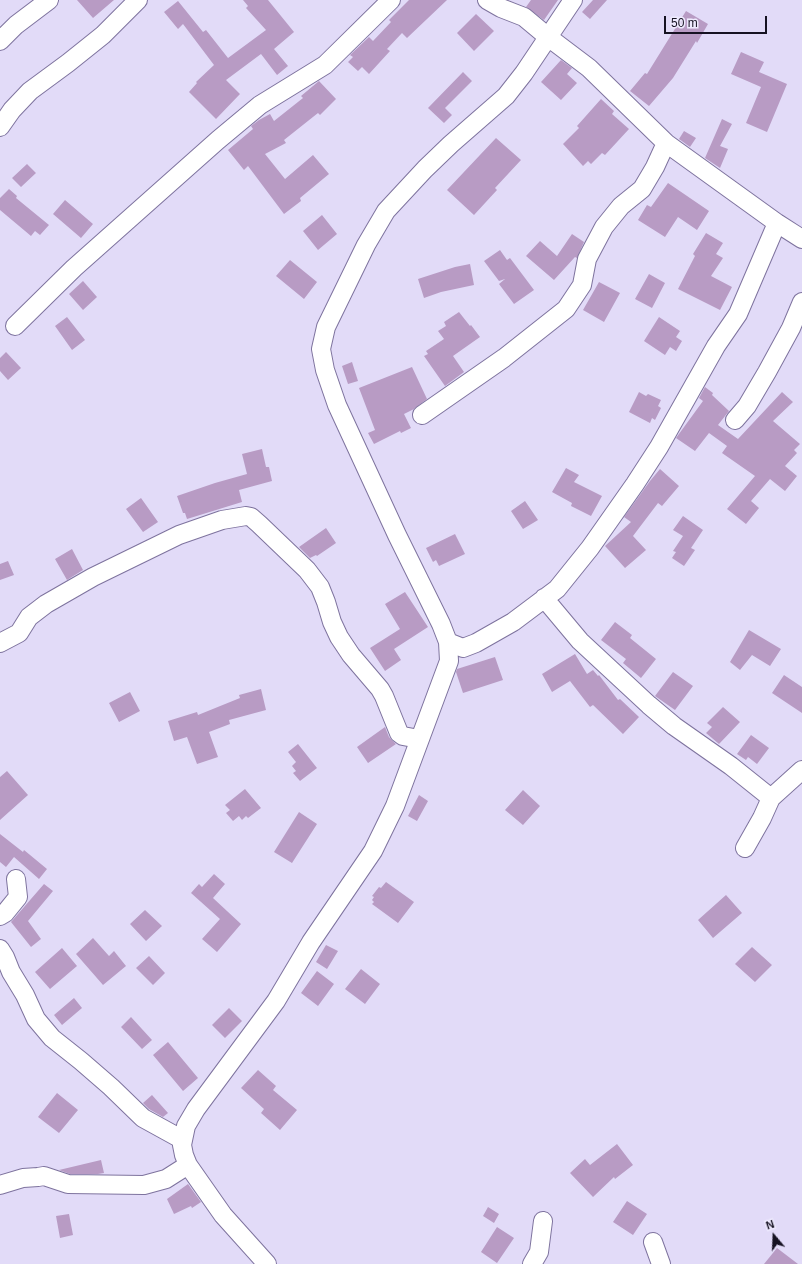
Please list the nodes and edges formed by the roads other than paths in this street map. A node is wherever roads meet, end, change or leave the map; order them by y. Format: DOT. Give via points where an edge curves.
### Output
graph roads {
  1 [pos="49,0"];
  2 [pos="138,0"];
  3 [pos="391,0"];
  4 [pos="487,0"];
  5 [pos="574,0"];
  6 [pos="548,37"];
  7 [pos="0,41"];
  8 [pos="0,127"];
  9 [pos="666,143"];
  10 [pos="777,223"];
  11 [pos="802,239"];
  12 [pos="802,302"];
  13 [pos="15,326"];
  14 [pos="422,415"];
  15 [pos="735,420"];
  16 [pos="544,598"];
  17 [pos="448,642"];
  18 [pos="0,643"];
  19 [pos="419,739"];
  20 [pos="802,770"];
  21 [pos="771,798"];
  22 [pos="745,848"];
  23 [pos="16,879"];
  24 [pos="0,916"];
  25 [pos="0,949"];
  26 [pos="183,1140"];
  27 [pos="188,1166"];
  28 [pos="0,1185"];
  29 [pos="543,1221"];
  30 [pos="653,1242"];
  31 [pos="266,1264"];
  32 [pos="532,1264"];
  33 [pos="661,1264"];
  1 -- 7 [label="street" via="16,25"];
  2 -- 8 [label="street" via="103,35 30,91"];
  3 -- 13 [label="street" via="325,65 260,105 218,140 74,268"];
  4 -- 6 [label="street" via="524,17"];
  5 -- 6 [label="street"];
  6 -- 9 [label="street" via="589,68"];
  6 -- 17 [label="street" via="506,96 451,144 386,211 366,245 326,327 321,349 324,370 337,405"];
  9 -- 10 [label="street"];
  9 -- 14 [label="street" via="642,188 621,206 604,227 587,259 582,285 566,308 504,358"];
  10 -- 11 [label="street"];
  10 -- 16 [label="street" via="738,314 716,346 659,447 590,548 557,589"];
  12 -- 15 [label="street" via="767,372 747,406"];
  16 -- 17 [label="street" via="513,622 476,643 463,648"];
  16 -- 21 [label="street" via="580,641 649,705"];
  17 -- 19 [label="street" via="449,661"];
  18 -- 19 [label="street" via="19,633 29,617 46,604 93,577 179,535 222,520 251,517 307,570 320,587 339,637 380,689 398,733"];
  19 -- 26 [label="street" via="395,806 373,851 311,942 276,1002 196,1109 186,1126"];
  20 -- 21 [label="street"];
  21 -- 22 [label="street"];
  23 -- 24 [label="street" via="18,897"];
  25 -- 26 [label="street" via="36,1019 52,1038 111,1087 143,1118"];
  26 -- 27 [label="street"];
  27 -- 28 [label="street" via="166,1178 144,1185 68,1184 44,1176 23,1178"];
  27 -- 31 [label="street" via="223,1215"];
  29 -- 32 [label="street" via="539,1252"];
  30 -- 33 [label="street"];
}
